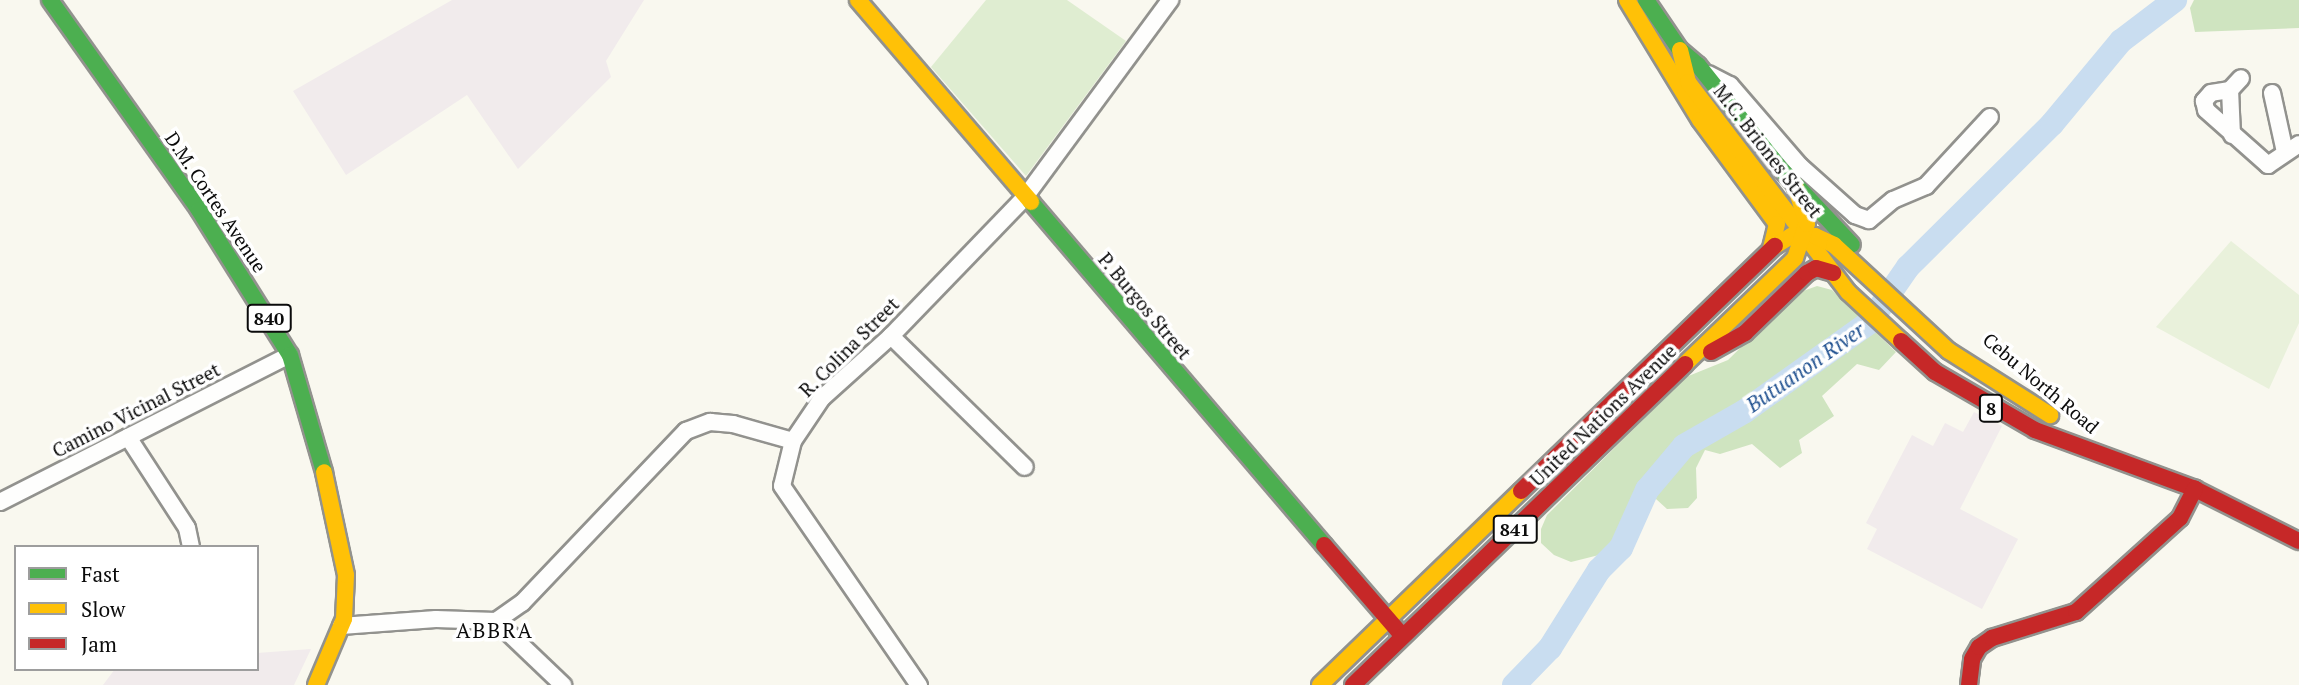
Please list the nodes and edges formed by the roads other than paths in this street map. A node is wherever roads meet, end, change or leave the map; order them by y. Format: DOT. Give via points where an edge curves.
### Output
graph roads {
  1 [pos="50,0"];
  2 [pos="858,0"];
  3 [pos="1170,0"];
  4 [pos="1627,0"];
  5 [pos="1646,0"];
  6 [pos="1680,50"];
  7 [pos="1705,73"];
  8 [pos="2272,93"];
  9 [pos="1990,117"];
  10 [pos="2232,135"];
  11 [pos="2292,148"];
  12 [pos="1795,185"];
  13 [pos="1025,197"];
  14 [pos="1806,235"];
  15 [pos="1771,248"];
  16 [pos="1869,269"];
  17 [pos="1833,272"];
  18 [pos="891,336"];
  19 [pos="290,355"];
  20 [pos="1677,372"];
  21 [pos="128,437"];
  22 [pos="793,441"];
  23 [pos="2090,452"];
  24 [pos="1026,467"];
  25 [pos="2196,489"];
  26 [pos="0,502"];
  27 [pos="2299,541"];
  28 [pos="191,545"];
  29 [pos="1388,620"];
  30 [pos="496,621"];
  31 [pos="341,626"];
  32 [pos="1403,636"];
  33 [pos="316,685"];
  34 [pos="563,685"];
  35 [pos="919,685"];
  36 [pos="1320,685"];
  37 [pos="1353,685"];
  38 [pos="1969,685"];
  1 -- 19 [label="main road, D.M. Cortes Avenue / 840" via="199,210"];
  2 -- 13 [label="main road, P. Burgos Street"];
  3 -- 13 [label="street, R. Colina Street"];
  4 -- 15 [label="main road" via="1700,120 1777,224"];
  5 -- 6 [label="main road, M.C. Briones Street / 8"];
  6 -- 7 [label="main road, M.C. Briones Street / 8"];
  6 -- 14 [label="main road, M.C. Briones Street / 8" via="1688,82"];
  7 -- 9 [label="street" via="1730,85 1800,166 1855,215 1869,220 1893,200 1926,186"];
  7 -- 12 [label="main road, M.C. Briones Street / 8"];
  8 -- 11 [label="street"];
  10 -- 10 [label="street" via="2236,84 2211,93 2204,101 2213,120"];
  10 -- 11 [label="street" via="2267,164"];
  12 -- 14 [label="main road" via="1805,211"];
  12 -- 16 [label="main road, 8"];
  13 -- 18 [label="street, R. Colina Street"];
  13 -- 29 [label="main road, P. Burgos Street"];
  14 -- 15 [label="main road" via="1786,238"];
  14 -- 16 [label="main road" via="1834,245"];
  14 -- 17 [label="main road, M.C. Briones Street / 8"];
  14 -- 20 [label="main road, United Nations Avenue / 841" via="1795,258"];
  15 -- 29 [label="main road, United Nations Avenue / 841"];
  16 -- 23 [label="main road, Cebu North Road / 8" via="1983,375 2050,415"];
  17 -- 20 [label="main road" via="1816,268 1807,273 1745,332"];
  17 -- 23 [label="main road, Cebu North Road / 8" via="1903,344 1970,396"];
  18 -- 22 [label="street, R. Colina Street" via="822,398"];
  18 -- 24 [label="street"];
  19 -- 21 [label="street, Camino Vicinal Street"];
  19 -- 31 [label="main road, D.M. Cortes Avenue / 840" via="306,401 341,547 347,597"];
  20 -- 32 [label="main road, United Nations Avenue / 841"];
  21 -- 26 [label="street, Camino Vicinal Street"];
  21 -- 28 [label="street" via="187,528"];
  22 -- 30 [label="street" via="733,424 710,422 686,431 522,603"];
  22 -- 35 [label="street" via="782,486"];
  23 -- 25 [label="main road, 8"];
  25 -- 27 [label="main road, 8"];
  25 -- 38 [label="main road" via="2180,518 2076,612 1992,638 1979,647 1972,659"];
  29 -- 32 [label="main road, P. Burgos Street"];
  29 -- 36 [label="main road, United Nations Avenue / 841"];
  30 -- 31 [label="street" via="461,618"];
  30 -- 34 [label="street"];
  31 -- 33 [label="main road, D.M. Cortes Avenue / 840"];
  32 -- 37 [label="main road, United Nations Avenue / 841"];
}
